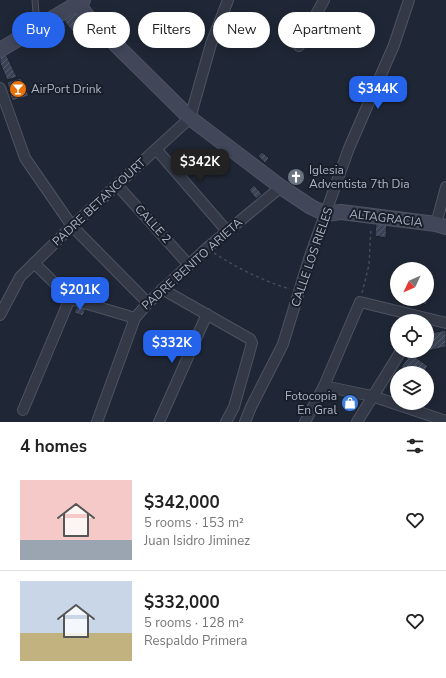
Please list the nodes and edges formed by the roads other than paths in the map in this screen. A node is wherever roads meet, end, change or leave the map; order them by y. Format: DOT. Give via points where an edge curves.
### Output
graph roads {
  1 [pos="35,0"];
  2 [pos="228,0"];
  3 [pos="324,0"];
  4 [pos="409,0"];
  5 [pos="81,2"];
  6 [pos="36,12"];
  7 [pos="65,12"];
  8 [pos="317,12"];
  9 [pos="12,43"];
  10 [pos="0,50"];
  11 [pos="0,88"];
  12 [pos="190,118"];
  13 [pos="156,149"];
  14 [pos="117,185"];
  15 [pos="281,187"];
  16 [pos="446,187"];
  17 [pos="326,214"];
  18 [pos="72,226"];
  19 [pos="441,226"];
  20 [pos="227,231"];
  21 [pos="34,263"];
  22 [pos="189,265"];
  23 [pos="162,289"];
  24 [pos="71,299"];
  25 [pos="3,301"];
  26 [pos="148,303"];
  27 [pos="206,314"];
  28 [pos="405,314"];
  29 [pos="0,315"];
  30 [pos="135,318"];
  31 [pos="434,321"];
  32 [pos="446,323"];
  33 [pos="396,358"];
  34 [pos="324,386"];
  35 [pos="372,396"];
  36 [pos="23,410"];
  37 [pos="446,421"];
  38 [pos="97,422"];
  39 [pos="158,422"];
  40 [pos="226,422"];
  41 [pos="245,422"];
  42 [pos="305,422"];
  43 [pos="357,422"];
  1 -- 6 [label="lane"];
  2 -- 12 [label="street" via="211,44"];
  3 -- 8 [label="street"];
  4 -- 17 [label="street, CALLE LOS RIELES" via="394,45 349,148"];
  5 -- 7 [label="street"];
  5 -- 12 [label="street" via="94,22"];
  9 -- 10 [label="street"];
  11 -- 18 [label="street" via="25,158"];
  12 -- 13 [label="street, PADRE BETANCOURT"];
  12 -- 15 [label="street"];
  13 -- 14 [label="street, PADRE BETANCOURT"];
  13 -- 20 [label="street"];
  14 -- 18 [label="street, PADRE BETANCOURT"];
  14 -- 22 [label="street, CALLE 2"];
  15 -- 17 [label="street"];
  15 -- 20 [label="street, PADRE BENITO ARIETA"];
  16 -- 19 [label="street"];
  17 -- 19 [label="street, ALTAGRACIA" via="341,212"];
  17 -- 41 [label="street, CALLE LOS RIELES" via="309,259 283,344"];
  18 -- 21 [label="street, PADRE BETANCOURT"];
  18 -- 26 [label="street"];
  20 -- 22 [label="street, PADRE BENITO ARIETA"];
  21 -- 24 [label="street"];
  21 -- 25 [label="street, PADRE BETANCOURT"];
  22 -- 23 [label="street, PADRE BENITO ARIETA"];
  23 -- 26 [label="street, PADRE BENITO ARIETA"];
  23 -- 27 [label="street"];
  24 -- 30 [label="street"];
  24 -- 36 [label="street"];
  25 -- 29 [label="street, PADRE BETANCOURT"];
  26 -- 30 [label="street, PADRE BENITO ARIETA"];
  27 -- 39 [label="street"];
  27 -- 40 [label="street" via="248,336 252,343 234,407"];
  28 -- 34 [label="street" via="360,302"];
  30 -- 38 [label="street, PADRE BENITO ARIETA"];
  31 -- 32 [label="street"];
  33 -- 35 [label="street"];
  34 -- 35 [label="street"];
  34 -- 42 [label="street"];
  35 -- 37 [label="street"];
  35 -- 43 [label="street"];
}
